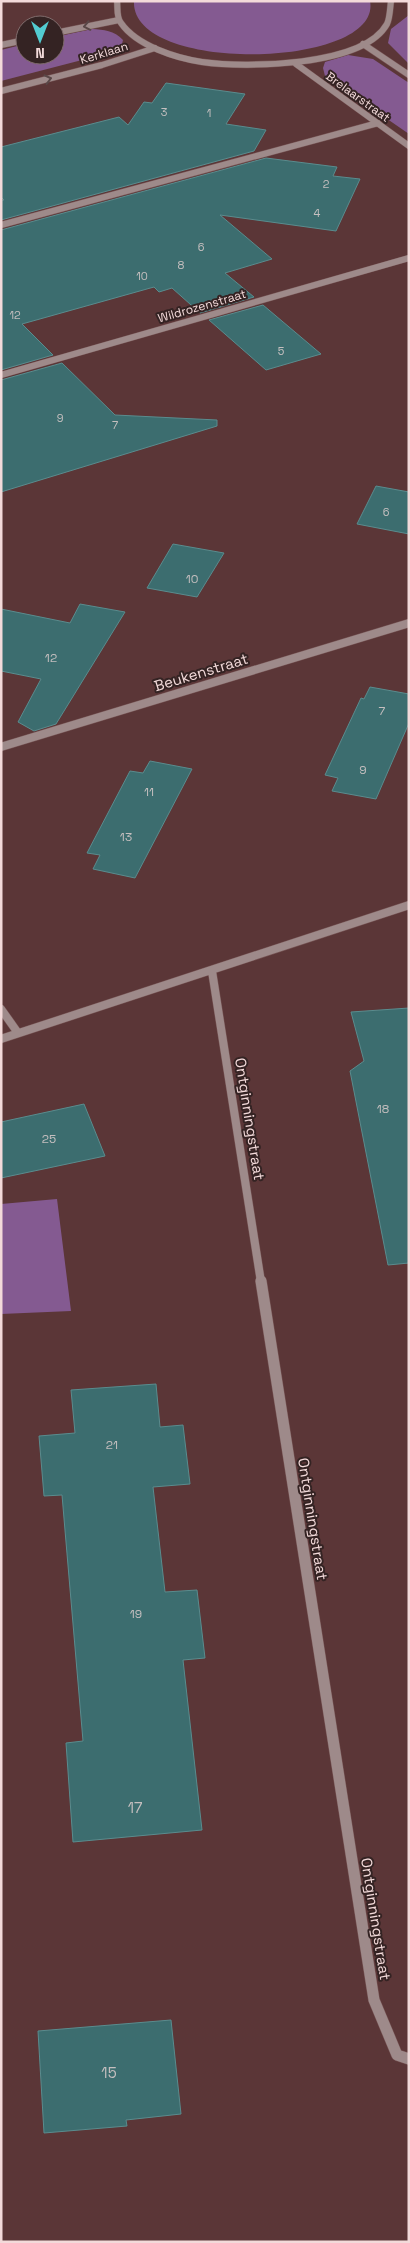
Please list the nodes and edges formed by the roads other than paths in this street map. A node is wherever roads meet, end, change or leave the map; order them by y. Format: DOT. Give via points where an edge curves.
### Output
graph roads {
  1 [pos="117,1"];
  2 [pos="393,2"];
  3 [pos="119,20"];
  4 [pos="65,31"];
  5 [pos="15,42"];
  6 [pos="363,44"];
  7 [pos="1,45"];
  8 [pos="154,48"];
  9 [pos="296,64"];
  10 [pos="409,75"];
  11 [pos="1,91"];
  12 [pos="378,123"];
  13 [pos="409,146"];
  14 [pos="1,225"];
  15 [pos="409,258"];
  16 [pos="1,375"];
  17 [pos="409,623"];
  18 [pos="1,747"];
  19 [pos="409,905"];
  20 [pos="212,971"];
  21 [pos="1,1009"];
  22 [pos="18,1033"];
  23 [pos="1,1039"];
  24 [pos="409,2059"];
  1 -- 3 [label="street"];
  2 -- 6 [label="street, Brelaarstraat" via="391,17 382,30"];
  3 -- 4 [label="street, Kerklaan, one-way"];
  3 -- 8 [label="street, Brelaarstraat"];
  5 -- 7 [label="street"];
  6 -- 9 [label="street, Brelaarstraat" via="340,54"];
  6 -- 10 [label="street"];
  8 -- 9 [label="street, Brelaarstraat" via="202,62 248,66"];
  11 -- 8 [label="street, Kerklaan, one-way"];
  9 -- 12 [label="street, Brelaarstraat"];
  12 -- 13 [label="street, Brelaarstraat"];
  12 -- 14 [label="street"];
  15 -- 16 [label="street, Wildrozenstraat"];
  17 -- 18 [label="street, Beukenstraat"];
  19 -- 20 [label="street"];
  20 -- 22 [label="street"];
  20 -- 24 [label="street, Ontginningstraat" via="374,2000 397,2055"];
  21 -- 22 [label="street"];
  22 -- 23 [label="street"];
}
